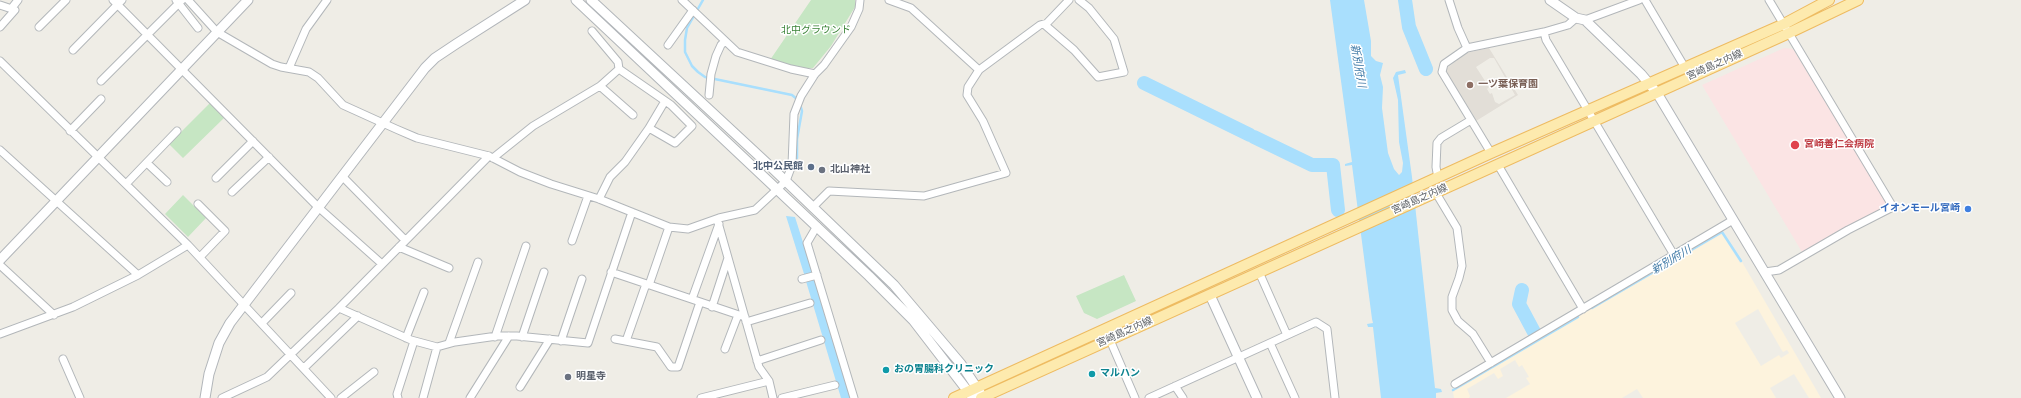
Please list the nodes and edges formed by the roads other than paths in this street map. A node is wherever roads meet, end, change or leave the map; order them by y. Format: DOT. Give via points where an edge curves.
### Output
graph roads {
  1 [pos="18,0"];
  2 [pos="66,0"];
  3 [pos="188,0"];
  4 [pos="248,0"];
  5 [pos="327,0"];
  6 [pos="524,0"];
  7 [pos="576,0"];
  8 [pos="591,0"];
  9 [pos="682,0"];
  10 [pos="860,0"];
  11 [pos="889,0"];
  12 [pos="1069,0"];
  13 [pos="1079,0"];
  14 [pos="1449,0"];
  15 [pos="1550,0"];
  16 [pos="1639,0"];
  17 [pos="1645,0"];
  18 [pos="1770,0"];
  19 [pos="1829,0"];
  20 [pos="1858,0"];
  21 [pos="178,1"];
  22 [pos="118,2"];
  23 [pos="0,5"];
  24 [pos="11,9"];
  25 [pos="695,12"];
  26 [pos="1576,18"];
  27 [pos="1586,20"];
  28 [pos="1045,24"];
  29 [pos="1784,24"];
  30 [pos="0,27"];
  31 [pos="39,27"];
  32 [pos="198,28"];
  33 [pos="592,31"];
  34 [pos="218,32"];
  35 [pos="1544,32"];
  36 [pos="1789,33"];
  37 [pos="147,34"];
  38 [pos="725,41"];
  39 [pos="668,45"];
  40 [pos="1467,48"];
  41 [pos="72,50"];
  42 [pos="0,61"];
  43 [pos="1684,66"];
  44 [pos="289,68"];
  45 [pos="181,69"];
  46 [pos="619,69"];
  47 [pos="979,70"];
  48 [pos="815,74"];
  49 [pos="101,81"];
  50 [pos="1648,82"];
  51 [pos="600,86"];
  52 [pos="1657,93"];
  53 [pos="709,95"];
  54 [pos="101,99"];
  55 [pos="665,101"];
  56 [pos="1589,109"];
  57 [pos="633,115"];
  58 [pos="1471,120"];
  59 [pos="1595,120"];
  60 [pos="383,124"];
  61 [pos="650,128"];
  62 [pos="70,131"];
  63 [pos="178,131"];
  64 [pos="253,141"];
  65 [pos="0,150"];
  66 [pos="1491,153"];
  67 [pos="269,157"];
  68 [pos="491,157"];
  69 [pos="98,158"];
  70 [pos="147,163"];
  71 [pos="1498,165"];
  72 [pos="342,176"];
  73 [pos="216,178"];
  74 [pos="1438,178"];
  75 [pos="786,181"];
  76 [pos="168,182"];
  77 [pos="126,184"];
  78 [pos="777,189"];
  79 [pos="232,192"];
  80 [pos="1433,195"];
  81 [pos="588,196"];
  82 [pos="599,199"];
  83 [pos="56,200"];
  84 [pos="198,204"];
  85 [pos="318,207"];
  86 [pos="813,207"];
  87 [pos="632,212"];
  88 [pos="1733,220"];
  89 [pos="718,221"];
  90 [pos="669,226"];
  91 [pos="817,226"];
  92 [pos="406,240"];
  93 [pos="572,241"];
  94 [pos="188,245"];
  95 [pos="526,246"];
  96 [pos="399,247"];
  97 [pos="1674,255"];
  98 [pos="200,257"];
  99 [pos="728,258"];
  100 [pos="0,260"];
  101 [pos="478,262"];
  102 [pos="382,264"];
  103 [pos="0,266"];
  104 [pos="449,268"];
  105 [pos="544,272"];
  106 [pos="611,272"];
  107 [pos="1259,272"];
  108 [pos="1765,272"];
  109 [pos="817,275"];
  110 [pos="138,276"];
  111 [pos="582,279"];
  112 [pos="802,279"];
  113 [pos="647,284"];
  114 [pos="424,292"];
  115 [pos="291,293"];
  116 [pos="1210,295"];
  117 [pos="692,300"];
  118 [pos="700,302"];
  119 [pos="244,303"];
  120 [pos="810,303"];
  121 [pos="712,307"];
  122 [pos="339,308"];
  123 [pos="1583,309"];
  124 [pos="54,315"];
  125 [pos="358,316"];
  126 [pos="743,318"];
  127 [pos="262,323"];
  128 [pos="0,334"];
  129 [pos="1287,335"];
  130 [pos="495,336"];
  131 [pos="509,336"];
  132 [pos="522,337"];
  133 [pos="406,338"];
  134 [pos="550,339"];
  135 [pos="615,339"];
  136 [pos="561,340"];
  137 [pos="821,340"];
  138 [pos="1110,340"];
  139 [pos="414,341"];
  140 [pos="626,341"];
  141 [pos="1270,343"];
  142 [pos="449,344"];
  143 [pos="437,347"];
  144 [pos="725,349"];
  145 [pos="290,354"];
  146 [pos="1239,357"];
  147 [pos="63,360"];
  148 [pos="757,361"];
  149 [pos="1491,362"];
  150 [pos="304,368"];
  151 [pos="374,372"];
  152 [pos="769,381"];
  153 [pos="1455,384"];
  154 [pos="835,385"];
  155 [pos="1175,386"];
  156 [pos="520,387"];
  157 [pos="972,392"];
  158 [pos="80,398"];
  159 [pos="205,398"];
  160 [pos="222,398"];
  161 [pos="331,398"];
  162 [pos="342,398"];
  163 [pos="398,398"];
  164 [pos="422,398"];
  165 [pos="470,398"];
  166 [pos="701,398"];
  167 [pos="774,398"];
  168 [pos="782,398"];
  169 [pos="854,398"];
  170 [pos="954,398"];
  171 [pos="983,398"];
  172 [pos="1135,398"];
  173 [pos="1149,398"];
  174 [pos="1183,398"];
  175 [pos="1257,398"];
  176 [pos="1295,398"];
  177 [pos="1335,398"];
  178 [pos="1840,398"];
  1 -- 24 [label="street"];
  2 -- 31 [label="street"];
  3 -- 34 [label="street"];
  4 -- 34 [label="street"];
  5 -- 44 [label="street" via="306,29"];
  6 -- 60 [label="street" via="435,58"];
  7 -- 78 [label="street"];
  8 -- 75 [label="street"];
  9 -- 25 [label="street"];
  10 -- 48 [label="street" via="851,27"];
  11 -- 47 [label="street" via="911,8"];
  12 -- 28 [label="street"];
  13 -- 28 [label="street" via="1089,8 1114,39 1124,72 1098,77 1074,50"];
  14 -- 40 [label="street"];
  15 -- 26 [label="street"];
  16 -- 27 [label="street"];
  17 -- 43 [label="street"];
  18 -- 29 [label="street"];
  19 -- 29 [label="main road, 宮崎島之内線"];
  20 -- 36 [label="main road, 宮崎島之内線"];
  21 -- 32 [label="street"];
  21 -- 37 [label="street"];
  22 -- 37 [label="street"];
  22 -- 41 [label="street"];
  23 -- 24 [label="street"];
  24 -- 30 [label="street" via="15,10"];
  25 -- 38 [label="street"];
  25 -- 39 [label="street"];
  26 -- 27 [label="street"];
  26 -- 35 [label="street" via="1568,25"];
  27 -- 50 [label="street"];
  28 -- 47 [label="street" via="1027,34"];
  29 -- 36 [label="street"];
  29 -- 43 [label="main road, 宮崎島之内線"];
  33 -- 46 [label="street" via="618,62"];
  34 -- 44 [label="street" via="272,64"];
  34 -- 45 [label="street"];
  35 -- 40 [label="street"];
  35 -- 56 [label="street" via="1546,40"];
  36 -- 52 [label="main road, 宮崎島之内線"];
  36 -- 108 [label="street" via="1894,207 1779,270"];
  37 -- 45 [label="street"];
  37 -- 49 [label="street"];
  38 -- 48 [label="street" via="737,52"];
  38 -- 53 [label="street" via="716,56"];
  40 -- 58 [label="street" via="1444,64 1442,72"];
  42 -- 62 [label="street"];
  43 -- 50 [label="main road, 宮崎島之内線"];
  44 -- 60 [label="street" via="309,72 343,105"];
  45 -- 64 [label="street"];
  45 -- 69 [label="street"];
  46 -- 51 [label="street"];
  46 -- 55 [label="street"];
  47 -- 86 [label="street" via="968,87 967,94 986,127 1006,172 924,196 829,191"];
  48 -- 75 [label="street" via="801,96 794,114 792,165"];
  50 -- 52 [label="street"];
  50 -- 56 [label="main road, 宮崎島之内線"];
  51 -- 57 [label="street"];
  51 -- 68 [label="street" via="533,126"];
  52 -- 59 [label="main road, 宮崎島之内線"];
  52 -- 88 [label="street"];
  54 -- 62 [label="street"];
  55 -- 61 [label="street"];
  55 -- 61 [label="street" via="692,126 675,143"];
  56 -- 59 [label="street"];
  56 -- 66 [label="main road, 宮崎島之内線"];
  58 -- 66 [label="street"];
  58 -- 74 [label="street" via="1437,143"];
  59 -- 71 [label="main road, 宮崎島之内線"];
  59 -- 97 [label="street"];
  60 -- 68 [label="street" via="416,138"];
  60 -- 72 [label="street"];
  61 -- 82 [label="street" via="625,162 610,177"];
  62 -- 69 [label="street"];
  63 -- 70 [label="street"];
  64 -- 67 [label="street"];
  64 -- 73 [label="street"];
  65 -- 83 [label="street"];
  66 -- 74 [label="main road, 宮崎島之内線"];
  67 -- 79 [label="street"];
  67 -- 85 [label="street"];
  68 -- 81 [label="street" via="520,172"];
  68 -- 92 [label="street"];
  69 -- 77 [label="street"];
  69 -- 83 [label="street"];
  70 -- 76 [label="street"];
  70 -- 77 [label="street"];
  71 -- 80 [label="main road, 宮崎島之内線"];
  71 -- 123 [label="street"];
  72 -- 85 [label="street"];
  72 -- 92 [label="street"];
  74 -- 157 [label="main road, 宮崎島之内線"];
  75 -- 78 [label="street"];
  75 -- 86 [label="street"];
  77 -- 94 [label="street"];
  78 -- 89 [label="street" via="755,210 742,211"];
  78 -- 91 [label="street"];
  80 -- 107 [label="main road, 宮崎島之内線"];
  80 -- 149 [label="street" via="1457,228 1462,266 1452,297 1452,310 1458,321 1473,334"];
  81 -- 82 [label="street"];
  81 -- 93 [label="street"];
  82 -- 87 [label="street"];
  83 -- 100 [label="street"];
  83 -- 110 [label="street"];
  84 -- 98 [label="street" via="225,231"];
  85 -- 102 [label="street"];
  85 -- 119 [label="street"];
  86 -- 157 [label="street" via="894,285 961,364"];
  87 -- 90 [label="street"];
  87 -- 106 [label="street"];
  88 -- 97 [label="street"];
  88 -- 108 [label="street"];
  89 -- 90 [label="street" via="688,229"];
  89 -- 99 [label="street"];
  89 -- 117 [label="street"];
  90 -- 113 [label="street"];
  91 -- 109 [label="street" via="808,244"];
  91 -- 157 [label="street" via="913,320"];
  92 -- 96 [label="street"];
  94 -- 98 [label="street"];
  94 -- 110 [label="street"];
  95 -- 130 [label="street"];
  96 -- 102 [label="street"];
  96 -- 104 [label="street"];
  97 -- 123 [label="street"];
  98 -- 119 [label="street"];
  99 -- 121 [label="street"];
  99 -- 126 [label="street"];
  101 -- 142 [label="street"];
  102 -- 122 [label="street"];
  103 -- 124 [label="street"];
  105 -- 132 [label="street"];
  106 -- 113 [label="street"];
  106 -- 136 [label="street" via="588,343"];
  107 -- 116 [label="main road, 宮崎島之内線"];
  107 -- 129 [label="street"];
  108 -- 178 [label="street"];
  109 -- 112 [label="street"];
  109 -- 169 [label="street"];
  110 -- 124 [label="street"];
  111 -- 136 [label="street"];
  113 -- 117 [label="street"];
  113 -- 140 [label="street"];
  114 -- 133 [label="street"];
  115 -- 127 [label="street"];
  116 -- 138 [label="main road, 宮崎島之内線"];
  116 -- 146 [label="street"];
  117 -- 118 [label="street"];
  118 -- 121 [label="street"];
  118 -- 140 [label="street" via="678,367 671,367 657,347"];
  119 -- 127 [label="street"];
  119 -- 159 [label="street" via="219,343 209,374"];
  120 -- 126 [label="street"];
  121 -- 126 [label="street"];
  122 -- 125 [label="street"];
  122 -- 145 [label="street"];
  123 -- 149 [label="street"];
  124 -- 128 [label="street"];
  125 -- 133 [label="street"];
  125 -- 150 [label="street"];
  126 -- 144 [label="street"];
  126 -- 148 [label="street"];
  127 -- 145 [label="street"];
  129 -- 141 [label="street"];
  129 -- 177 [label="street" via="1316,322 1327,329"];
  130 -- 131 [label="street"];
  130 -- 142 [label="street"];
  131 -- 132 [label="street"];
  131 -- 165 [label="street"];
  132 -- 134 [label="street"];
  133 -- 139 [label="street"];
  134 -- 136 [label="street"];
  134 -- 156 [label="street"];
  135 -- 140 [label="street"];
  137 -- 148 [label="street"];
  138 -- 171 [label="main road, 宮崎島之内線"];
  138 -- 172 [label="street"];
  139 -- 143 [label="street"];
  139 -- 163 [label="street" via="397,394"];
  141 -- 146 [label="street"];
  141 -- 176 [label="street"];
  142 -- 143 [label="street"];
  143 -- 164 [label="street"];
  145 -- 150 [label="street"];
  145 -- 160 [label="street" via="267,377"];
  146 -- 155 [label="street"];
  146 -- 175 [label="street"];
  147 -- 158 [label="street"];
  148 -- 152 [label="street"];
  149 -- 153 [label="street"];
  150 -- 161 [label="street"];
  151 -- 162 [label="street"];
  152 -- 166 [label="street"];
  152 -- 167 [label="street"];
  154 -- 168 [label="street"];
  155 -- 173 [label="street"];
  155 -- 174 [label="street"];
  157 -- 170 [label="main road, 宮崎島之内線"];
  157 -- 171 [label="street"];
}
